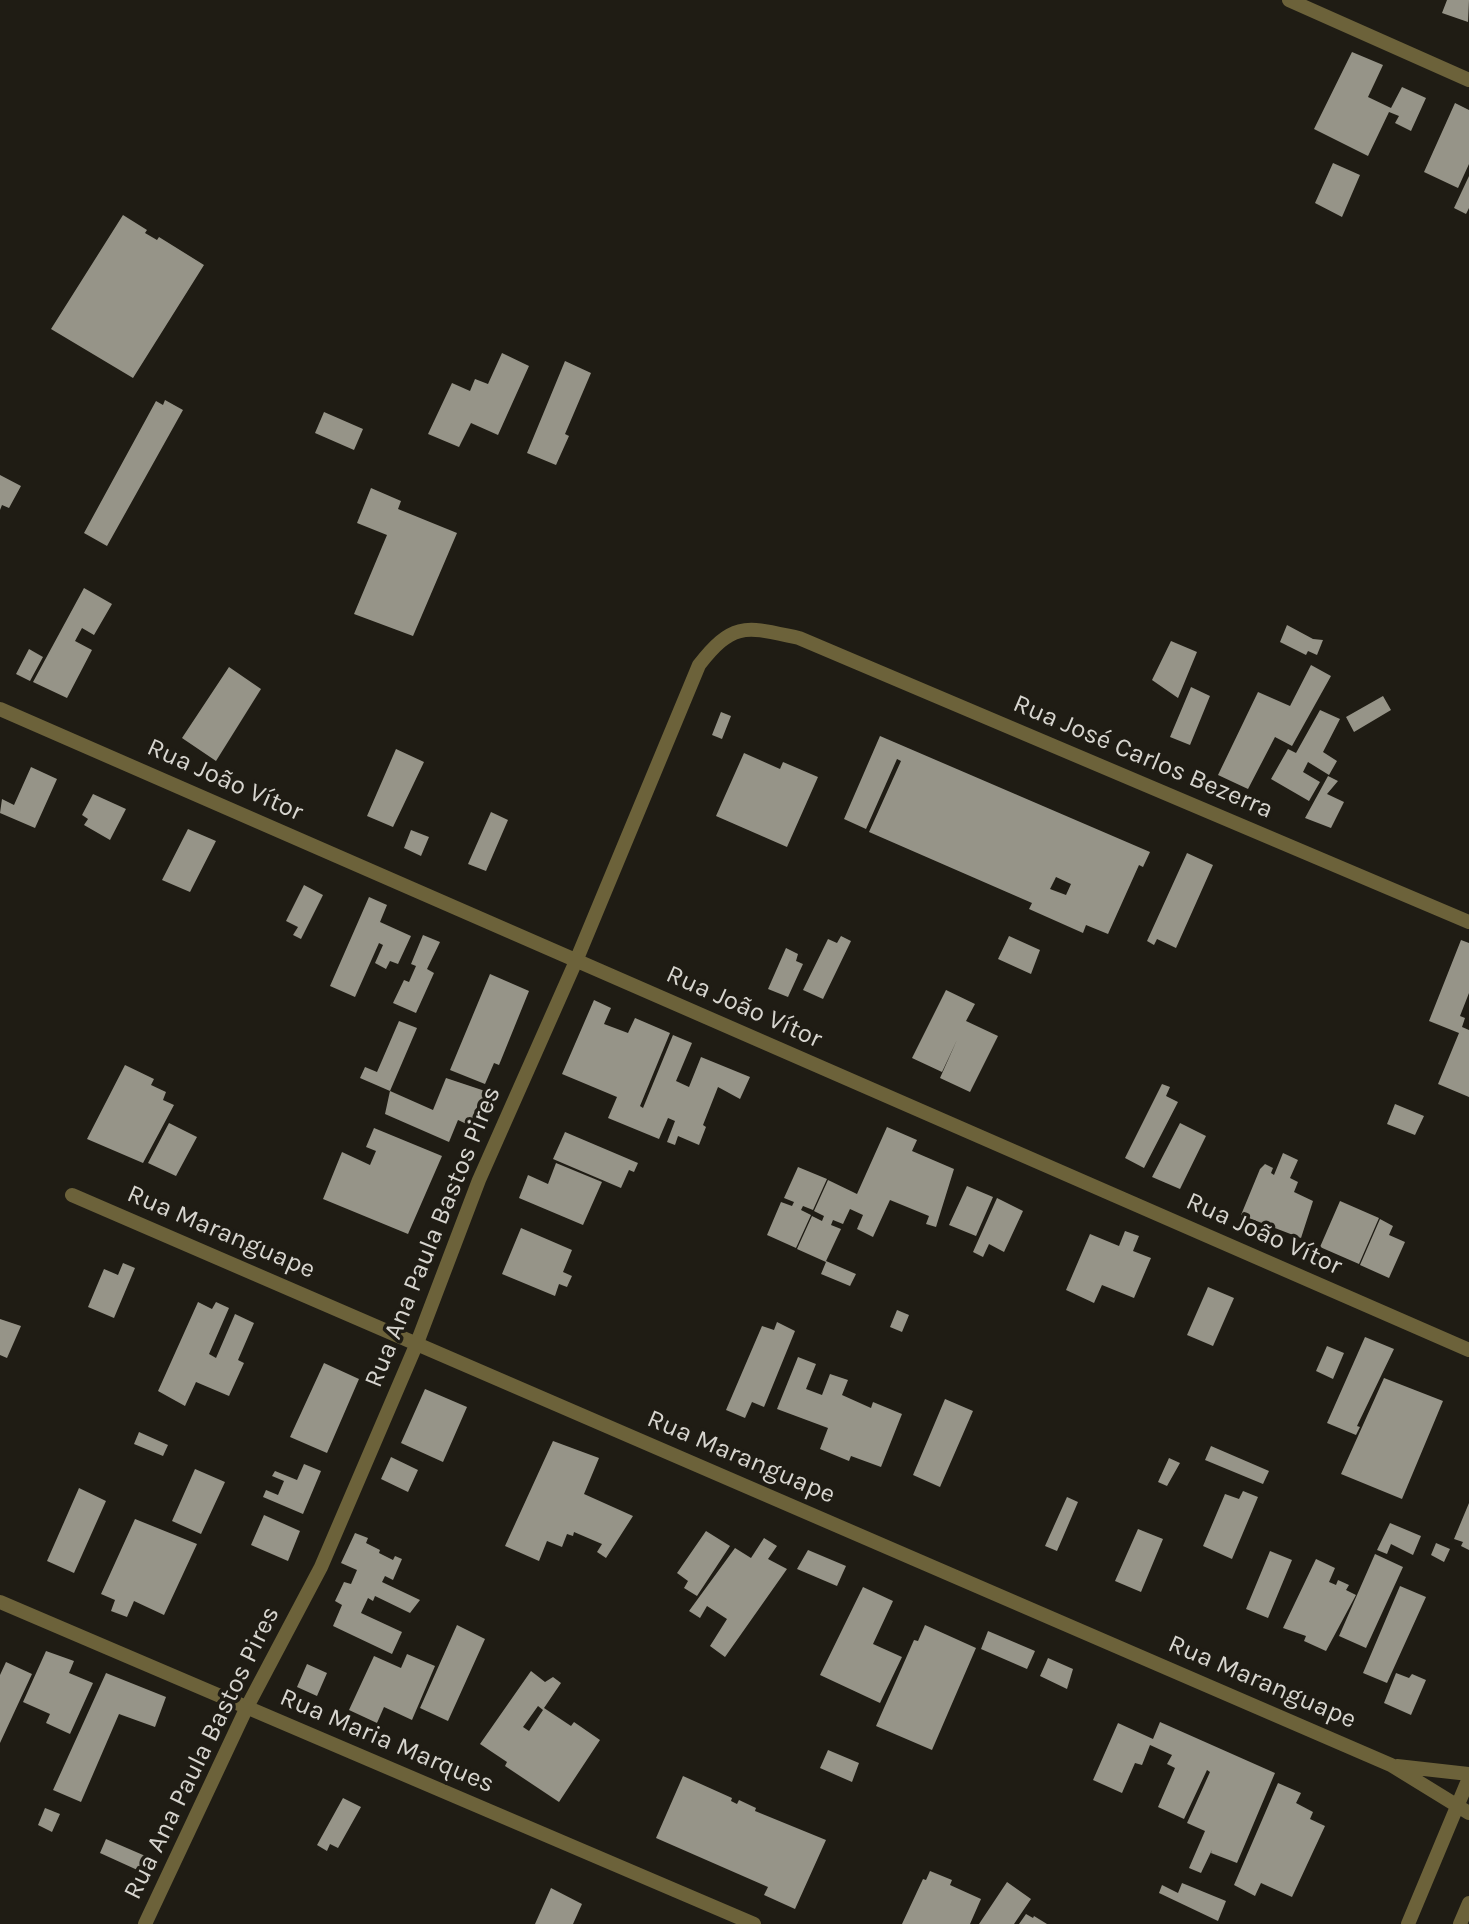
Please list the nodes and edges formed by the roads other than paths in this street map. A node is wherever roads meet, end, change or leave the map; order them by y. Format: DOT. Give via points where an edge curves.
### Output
graph roads {
  1 [pos="1289,0"];
  2 [pos="1469,80"];
  3 [pos="799,638"];
  4 [pos="0,709"];
  5 [pos="1469,922"];
  6 [pos="576,961"];
  7 [pos="72,1195"];
  8 [pos="417,1343"];
  9 [pos="1469,1350"];
  10 [pos="0,1602"];
  11 [pos="247,1707"];
  12 [pos="1391,1765"];
  13 [pos="1469,1776"];
  14 [pos="1463,1810"];
  15 [pos="1469,1903"];
  16 [pos="145,1924"];
  17 [pos="754,1924"];
  18 [pos="1408,1924"];
  19 [pos="1460,1924"];
  1 -- 2 [label="street"];
  3 -- 5 [label="street, Rua José Carlos Bezerra"];
  3 -- 6 [label="street, Rua Ana Paula Bastos Pires" via="756,629 736,631 718,642 699,665"];
  4 -- 6 [label="street, Rua João Vítor"];
  6 -- 8 [label="street, Rua Ana Paula Bastos Pires" via="480,1180"];
  6 -- 9 [label="street, Rua João Vítor"];
  7 -- 8 [label="street, Rua Maranguape"];
  8 -- 11 [label="street, Rua Ana Paula Bastos Pires" via="321,1567"];
  8 -- 12 [label="street, Rua Maranguape"];
  10 -- 11 [label="street, Rua Maria Marques"];
  11 -- 16 [label="street, Rua Ana Paula Bastos Pires"];
  11 -- 17 [label="street, Rua Maria Marques"];
  12 -- 13 [label="street, Rua Maranguape"];
  12 -- 14 [label="street, Rua Maranguape"];
  13 -- 14 [label="street"];
  14 -- 18 [label="street"];
  15 -- 19 [label="street"];
}
